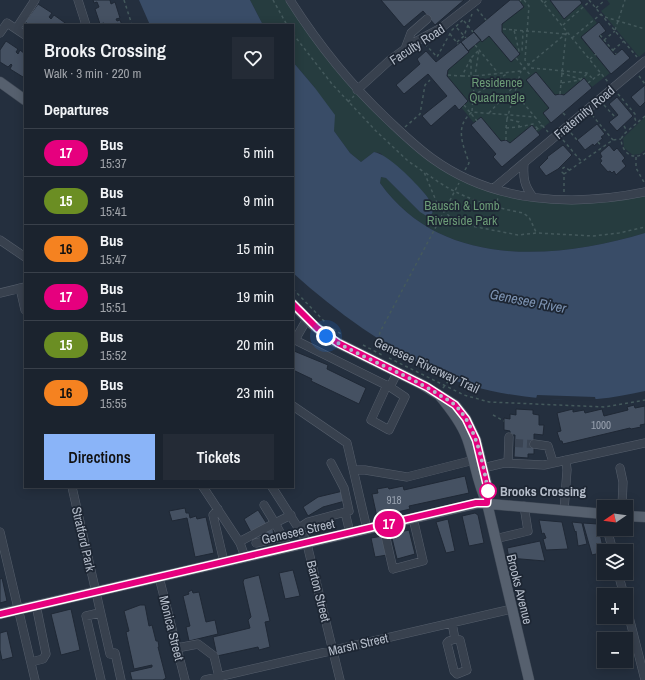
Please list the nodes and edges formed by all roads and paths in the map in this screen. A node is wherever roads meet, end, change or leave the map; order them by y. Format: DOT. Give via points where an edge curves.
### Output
graph roads {
  1 [pos="35,0"];
  2 [pos="78,0"];
  3 [pos="124,0"];
  4 [pos="273,0"];
  5 [pos="290,0"];
  6 [pos="477,0"];
  7 [pos="524,0"];
  8 [pos="541,0"];
  9 [pos="548,0"];
  10 [pos="605,0"];
  11 [pos="625,0"];
  12 [pos="589,1"];
  13 [pos="544,3"];
  14 [pos="596,8"];
  15 [pos="601,14"];
  16 [pos="603,17"];
  17 [pos="427,19"];
  18 [pos="486,20"];
  19 [pos="464,21"];
  20 [pos="618,21"];
  21 [pos="86,24"];
  22 [pos="132,24"];
  23 [pos="286,24"];
  24 [pos="454,24"];
  25 [pos="468,25"];
  26 [pos="562,26"];
  27 [pos="457,27"];
  28 [pos="16,29"];
  29 [pos="503,29"];
  30 [pos="645,29"];
  31 [pos="514,30"];
  32 [pos="615,30"];
  33 [pos="523,31"];
  34 [pos="528,31"];
  35 [pos="473,32"];
  36 [pos="0,33"];
  37 [pos="567,33"];
  38 [pos="24,34"];
  39 [pos="450,34"];
  40 [pos="600,35"];
  41 [pos="464,36"];
  42 [pos="466,38"];
  43 [pos="572,38"];
  44 [pos="604,40"];
  45 [pos="624,41"];
  46 [pos="424,42"];
  47 [pos="475,45"];
  48 [pos="405,49"];
  49 [pos="478,50"];
  50 [pos="613,50"];
  51 [pos="596,54"];
  52 [pos="616,54"];
  53 [pos="437,57"];
  54 [pos="471,58"];
  55 [pos="516,58"];
  56 [pos="590,59"];
  57 [pos="439,60"];
  58 [pos="642,60"];
  59 [pos="528,64"];
  60 [pos="524,68"];
  61 [pos="562,70"];
  62 [pos="521,71"];
  63 [pos="509,72"];
  64 [pos="498,73"];
  65 [pos="561,73"];
  66 [pos="588,73"];
  67 [pos="601,73"];
  68 [pos="448,75"];
  69 [pos="462,76"];
  70 [pos="471,76"];
  71 [pos="475,76"];
  72 [pos="531,76"];
  73 [pos="639,76"];
  74 [pos="593,79"];
  75 [pos="430,80"];
  76 [pos="580,80"];
  77 [pos="0,82"];
  78 [pos="518,83"];
  79 [pos="561,83"];
  80 [pos="588,83"];
  81 [pos="645,84"];
  82 [pos="611,85"];
  83 [pos="616,91"];
  84 [pos="357,92"];
  85 [pos="515,93"];
  86 [pos="560,94"];
  87 [pos="473,96"];
  88 [pos="24,99"];
  89 [pos="348,102"];
  90 [pos="464,105"];
  91 [pos="604,105"];
  92 [pos="471,112"];
  93 [pos="590,112"];
  94 [pos="489,113"];
  95 [pos="563,113"];
  96 [pos="508,115"];
  97 [pos="565,115"];
  98 [pos="645,116"];
  99 [pos="535,117"];
  100 [pos="615,117"];
  101 [pos="507,119"];
  102 [pos="477,121"];
  103 [pos="637,122"];
  104 [pos="519,126"];
  105 [pos="542,126"];
  106 [pos="624,126"];
  107 [pos="405,127"];
  108 [pos="506,128"];
  109 [pos="628,131"];
  110 [pos="571,133"];
  111 [pos="549,134"];
  112 [pos="560,137"];
  113 [pos="621,139"];
  114 [pos="506,140"];
  115 [pos="577,140"];
  116 [pos="614,140"];
  117 [pos="598,142"];
  118 [pos="602,147"];
  119 [pos="625,151"];
  120 [pos="645,153"];
  121 [pos="622,154"];
  122 [pos="636,157"];
  123 [pos="581,161"];
  124 [pos="524,163"];
  125 [pos="569,170"];
  126 [pos="424,172"];
  127 [pos="464,172"];
  128 [pos="564,174"];
  129 [pos="461,180"];
  130 [pos="645,184"];
  131 [pos="497,189"];
  132 [pos="455,191"];
  133 [pos="645,192"];
  134 [pos="564,194"];
  135 [pos="533,197"];
  136 [pos="495,207"];
  137 [pos="537,233"];
  138 [pos="0,240"];
  139 [pos="24,256"];
  140 [pos="22,287"];
  141 [pos="294,290"];
  142 [pos="0,293"];
  143 [pos="24,302"];
  144 [pos="294,305"];
  145 [pos="307,319"];
  146 [pos="326,324"];
  147 [pos="332,328"];
  148 [pos="348,338"];
  149 [pos="294,340"];
  150 [pos="362,344"];
  151 [pos="397,373"];
  152 [pos="446,385"];
  153 [pos="389,386"];
  154 [pos="441,392"];
  155 [pos="645,400"];
  156 [pos="294,407"];
  157 [pos="492,415"];
  158 [pos="504,421"];
  159 [pos="511,441"];
  160 [pos="645,443"];
  161 [pos="534,444"];
  162 [pos="474,460"];
  163 [pos="566,460"];
  164 [pos="553,462"];
  165 [pos="331,463"];
  166 [pos="508,463"];
  167 [pos="483,468"];
  168 [pos="620,468"];
  169 [pos="354,470"];
  170 [pos="72,488"];
  171 [pos="204,488"];
  172 [pos="273,488"];
  173 [pos="622,500"];
  174 [pos="487,503"];
  175 [pos="264,504"];
  176 [pos="524,506"];
  177 [pos="218,510"];
  178 [pos="564,511"];
  179 [pos="345,512"];
  180 [pos="597,513"];
  181 [pos="290,515"];
  182 [pos="633,517"];
  183 [pos="413,518"];
  184 [pos="645,518"];
  185 [pos="275,523"];
  186 [pos="383,525"];
  187 [pos="229,526"];
  188 [pos="299,528"];
  189 [pos="367,529"];
  190 [pos="0,532"];
  191 [pos="350,533"];
  192 [pos="218,534"];
  193 [pos="253,535"];
  194 [pos="282,537"];
  195 [pos="495,539"];
  196 [pos="239,542"];
  197 [pos="256,543"];
  198 [pos="307,543"];
  199 [pos="288,547"];
  200 [pos="260,553"];
  201 [pos="245,557"];
  202 [pos="224,562"];
  203 [pos="159,577"];
  204 [pos="96,591"];
  205 [pos="36,605"];
  206 [pos="18,609"];
  207 [pos="512,609"];
  208 [pos="99,613"];
  209 [pos="0,614"];
  210 [pos="452,623"];
  211 [pos="631,624"];
  212 [pos="455,639"];
  213 [pos="177,648"];
  214 [pos="333,649"];
  215 [pos="110,654"];
  216 [pos="95,658"];
  217 [pos="31,662"];
  218 [pos="219,677"];
  219 [pos="35,680"];
  220 [pos="101,680"];
  221 [pos="121,680"];
  222 [pos="185,680"];
  223 [pos="205,680"];
  224 [pos="340,680"];
  225 [pos="529,680"];
  226 [pos="645,680"];
  1 -- 28 [label="street"];
  2 -- 21 [label="street"];
  3 -- 22 [label="path"];
  4 -- 23 [label="path"];
  5 -- 84 [label="street" via="319,45"];
  6 -- 48 [label="street, Faculty Road" via="441,28"];
  7 -- 34 [label="path" via="530,6"];
  8 -- 13 [label="path"];
  9 -- 13 [label="path"];
  10 -- 14 [label="path"];
  11 -- 20 [label="path"];
  12 -- 14 [label="path"];
  12 -- 26 [label="path"];
  13 -- 26 [label="path"];
  14 -- 15 [label="path"];
  15 -- 16 [label="path"];
  15 -- 43 [label="path"];
  16 -- 20 [label="path"];
  16 -- 32 [label="path"];
  17 -- 48 [label="street" via="411,33"];
  18 -- 25 [label="path" via="475,7"];
  19 -- 25 [label="path"];
  20 -- 30 [label="path"];
  20 -- 32 [label="path"];
  24 -- 27 [label="path"];
  25 -- 35 [label="path"];
  25 -- 41 [label="path"];
  26 -- 37 [label="path"];
  27 -- 39 [label="path"];
  27 -- 41 [label="path"];
  28 -- 36 [label="street" via="7,23"];
  28 -- 38 [label="street"];
  29 -- 31 [label="path"];
  31 -- 33 [label="path"];
  31 -- 33 [label="path" via="519,51 522,51"];
  32 -- 44 [label="path"];
  32 -- 45 [label="path"];
  33 -- 34 [label="path"];
  34 -- 37 [label="path"];
  34 -- 59 [label="path" via="525,60"];
  37 -- 43 [label="path"];
  37 -- 59 [label="path"];
  37 -- 61 [label="path"];
  39 -- 41 [label="path" via="457,43"];
  39 -- 53 [label="path"];
  40 -- 44 [label="path"];
  41 -- 42 [label="path"];
  43 -- 56 [label="path"];
  44 -- 50 [label="path"];
  45 -- 50 [label="path"];
  45 -- 58 [label="path"];
  46 -- 53 [label="path"];
  47 -- 49 [label="path"];
  48 -- 84 [label="street, Faculty Road"];
  49 -- 54 [label="path"];
  49 -- 64 [label="path"];
  49 -- 71 [label="path"];
  50 -- 52 [label="path"];
  51 -- 56 [label="path"];
  53 -- 57 [label="path"];
  54 -- 69 [label="path"];
  54 -- 70 [label="path"];
  55 -- 60 [label="path"];
  56 -- 67 [label="path"];
  58 -- 124 [label="street, Fraternity Road"];
  59 -- 60 [label="path"];
  59 -- 61 [label="path" via="531,68"];
  60 -- 62 [label="path"];
  60 -- 72 [label="path"];
  61 -- 65 [label="path"];
  61 -- 66 [label="path"];
  62 -- 63 [label="path"];
  62 -- 78 [label="path"];
  63 -- 64 [label="path"];
  63 -- 87 [label="path"];
  64 -- 71 [label="path"];
  65 -- 76 [label="path"];
  65 -- 79 [label="path"];
  66 -- 74 [label="path"];
  66 -- 76 [label="path"];
  67 -- 74 [label="path"];
  67 -- 82 [label="path"];
  68 -- 69 [label="path"];
  69 -- 70 [label="path"];
  70 -- 71 [label="path"];
  71 -- 87 [label="path"];
  73 -- 81 [label="path"];
  74 -- 80 [label="path"];
  75 -- 107 [label="path" via="425,85 420,114"];
  76 -- 79 [label="path"];
  77 -- 88 [label="main road"];
  78 -- 85 [label="path"];
  78 -- 94 [label="path"];
  79 -- 86 [label="path"];
  83 -- 103 [label="path"];
  84 -- 89 [label="path"];
  84 -- 131 [label="street" via="433,159 462,176"];
  85 -- 96 [label="path"];
  85 -- 99 [label="path"];
  87 -- 92 [label="path"];
  90 -- 92 [label="path"];
  91 -- 100 [label="path"];
  92 -- 94 [label="path"];
  92 -- 102 [label="path"];
  92 -- 127 [label="path" via="463,122 460,136 469,163"];
  93 -- 116 [label="path"];
  94 -- 96 [label="path"];
  95 -- 97 [label="path"];
  96 -- 99 [label="path"];
  96 -- 101 [label="path"];
  98 -- 103 [label="path"];
  99 -- 105 [label="path"];
  101 -- 104 [label="path" via="519,122"];
  101 -- 108 [label="path"];
  103 -- 109 [label="path"];
  104 -- 105 [label="path" via="533,124 537,130"];
  104 -- 108 [label="path"];
  105 -- 111 [label="path"];
  106 -- 109 [label="path"];
  108 -- 114 [label="path"];
  109 -- 113 [label="path"];
  110 -- 115 [label="path"];
  112 -- 123 [label="path"];
  113 -- 116 [label="path"];
  113 -- 119 [label="path"];
  116 -- 118 [label="path"];
  117 -- 118 [label="path"];
  118 -- 123 [label="path"];
  119 -- 121 [label="path"];
  119 -- 122 [label="path"];
  120 -- 122 [label="path"];
  122 -- 130 [label="path" via="636,168"];
  123 -- 125 [label="path"];
  124 -- 131 [label="street, Fraternity Road"];
  124 -- 135 [label="street" via="526,187"];
  125 -- 128 [label="path"];
  125 -- 128 [label="path" via="562,167"];
  126 -- 132 [label="path" via="438,183"];
  128 -- 134 [label="path"];
  129 -- 132 [label="path"];
  131 -- 135 [label="street"];
  131 -- 136 [label="path"];
  132 -- 136 [label="path" via="474,201"];
  132 -- 152 [label="path, bridge" via="379,335 386,350 449,380"];
  133 -- 135 [label="street" via="584,200"];
  136 -- 137 [label="path" via="522,213 528,217"];
  138 -- 139 [label="street"];
  140 -- 142 [label="street"];
  140 -- 143 [label="street"];
  141 -- 146 [label="path"];
  144 -- 145 [label="main road"];
  145 -- 149 [label="street"];
  145 -- 151 [label="main road" via="338,343"];
  147 -- 148 [label="path"];
  149 -- 153 [label="street"];
  150 -- 152 [label="path, Genesee Riverway Trail"];
  151 -- 153 [label="street"];
  151 -- 154 [label="main road"];
  152 -- 154 [label="path"];
  152 -- 155 [label="path, Genesee Riverway Trail" via="470,397 496,402 605,407"];
  153 -- 153 [label="street" via="405,397 390,430 370,420"];
  154 -- 162 [label="main road" via="461,426"];
  154 -- 167 [label="main road" via="466,419 476,440"];
  156 -- 169 [label="street" via="345,441"];
  157 -- 158 [label="path"];
  159 -- 166 [label="street"];
  160 -- 163 [label="street"];
  161 -- 164 [label="street" via="548,446"];
  162 -- 169 [label="street" via="407,477 362,469"];
  162 -- 174 [label="main road"];
  163 -- 164 [label="street"];
  163 -- 178 [label="street"];
  164 -- 166 [label="street" via="544,465"];
  165 -- 179 [label="street" via="345,491 349,510"];
  166 -- 167 [label="street"];
  167 -- 174 [label="main road" via="488,490"];
  168 -- 173 [label="street"];
  169 -- 189 [label="street"];
  170 -- 204 [label="street, Stratford Park"];
  171 -- 177 [label="street"];
  172 -- 181 [label="street, Barton Street"];
  174 -- 176 [label="main road, Genesee Street"];
  174 -- 183 [label="main road, Genesee Street" via="476,503"];
  174 -- 195 [label="main road, Brooks Avenue"];
  175 -- 185 [label="street"];
  176 -- 178 [label="main road, Genesee Street"];
  176 -- 195 [label="street" via="528,531"];
  177 -- 187 [label="street"];
  177 -- 192 [label="street" via="213,515"];
  178 -- 180 [label="main road, Genesee Street"];
  179 -- 188 [label="street" via="308,522"];
  179 -- 191 [label="street"];
  181 -- 185 [label="street"];
  181 -- 188 [label="street, Barton Street"];
  182 -- 184 [label="main road"];
  183 -- 186 [label="main road, Genesee Street"];
  183 -- 186 [label="street" via="423,561 393,569"];
  185 -- 193 [label="street"];
  185 -- 194 [label="street"];
  186 -- 189 [label="main road, Genesee Street"];
  187 -- 192 [label="street"];
  187 -- 196 [label="street"];
  188 -- 198 [label="street, Barton Street"];
  189 -- 191 [label="main road, Genesee Street"];
  190 -- 206 [label="street"];
  191 -- 198 [label="main road, Genesee Street"];
  192 -- 202 [label="street"];
  193 -- 196 [label="street"];
  193 -- 197 [label="street"];
  194 -- 197 [label="street"];
  194 -- 199 [label="street"];
  195 -- 207 [label="main road, Brooks Avenue"];
  196 -- 201 [label="street"];
  197 -- 200 [label="street"];
  198 -- 199 [label="main road, Genesee Street"];
  198 -- 214 [label="street, Barton Street"];
  199 -- 200 [label="main road, Genesee Street"];
  200 -- 201 [label="main road, Genesee Street"];
  201 -- 202 [label="main road, Genesee Street"];
  202 -- 203 [label="main road, Genesee Street"];
  203 -- 204 [label="main road, Genesee Street"];
  203 -- 213 [label="street, Monica Street"];
  204 -- 205 [label="main road, Genesee Street"];
  204 -- 208 [label="street, Stratford Park"];
  205 -- 206 [label="main road, Genesee Street"];
  205 -- 217 [label="street" via="46,654 44,658"];
  206 -- 209 [label="main road, Genesee Street"];
  206 -- 217 [label="street"];
  207 -- 210 [label="street, Marsh Street"];
  207 -- 225 [label="main road, Brooks Avenue"];
  208 -- 215 [label="street, Stratford Park"];
  208 -- 216 [label="street" via="86,616"];
  210 -- 212 [label="street"];
  210 -- 214 [label="street, Marsh Street"];
  211 -- 226 [label="street"];
  213 -- 218 [label="street" via="198,644 214,656"];
  213 -- 222 [label="street, Monica Street"];
  214 -- 218 [label="street, Marsh Street"];
  214 -- 224 [label="street, Barton Street"];
  215 -- 216 [label="street"];
  215 -- 221 [label="street, Stratford Park" via="115,653"];
  216 -- 220 [label="street"];
  217 -- 219 [label="street"];
  218 -- 223 [label="street, Marsh Street"];
}
